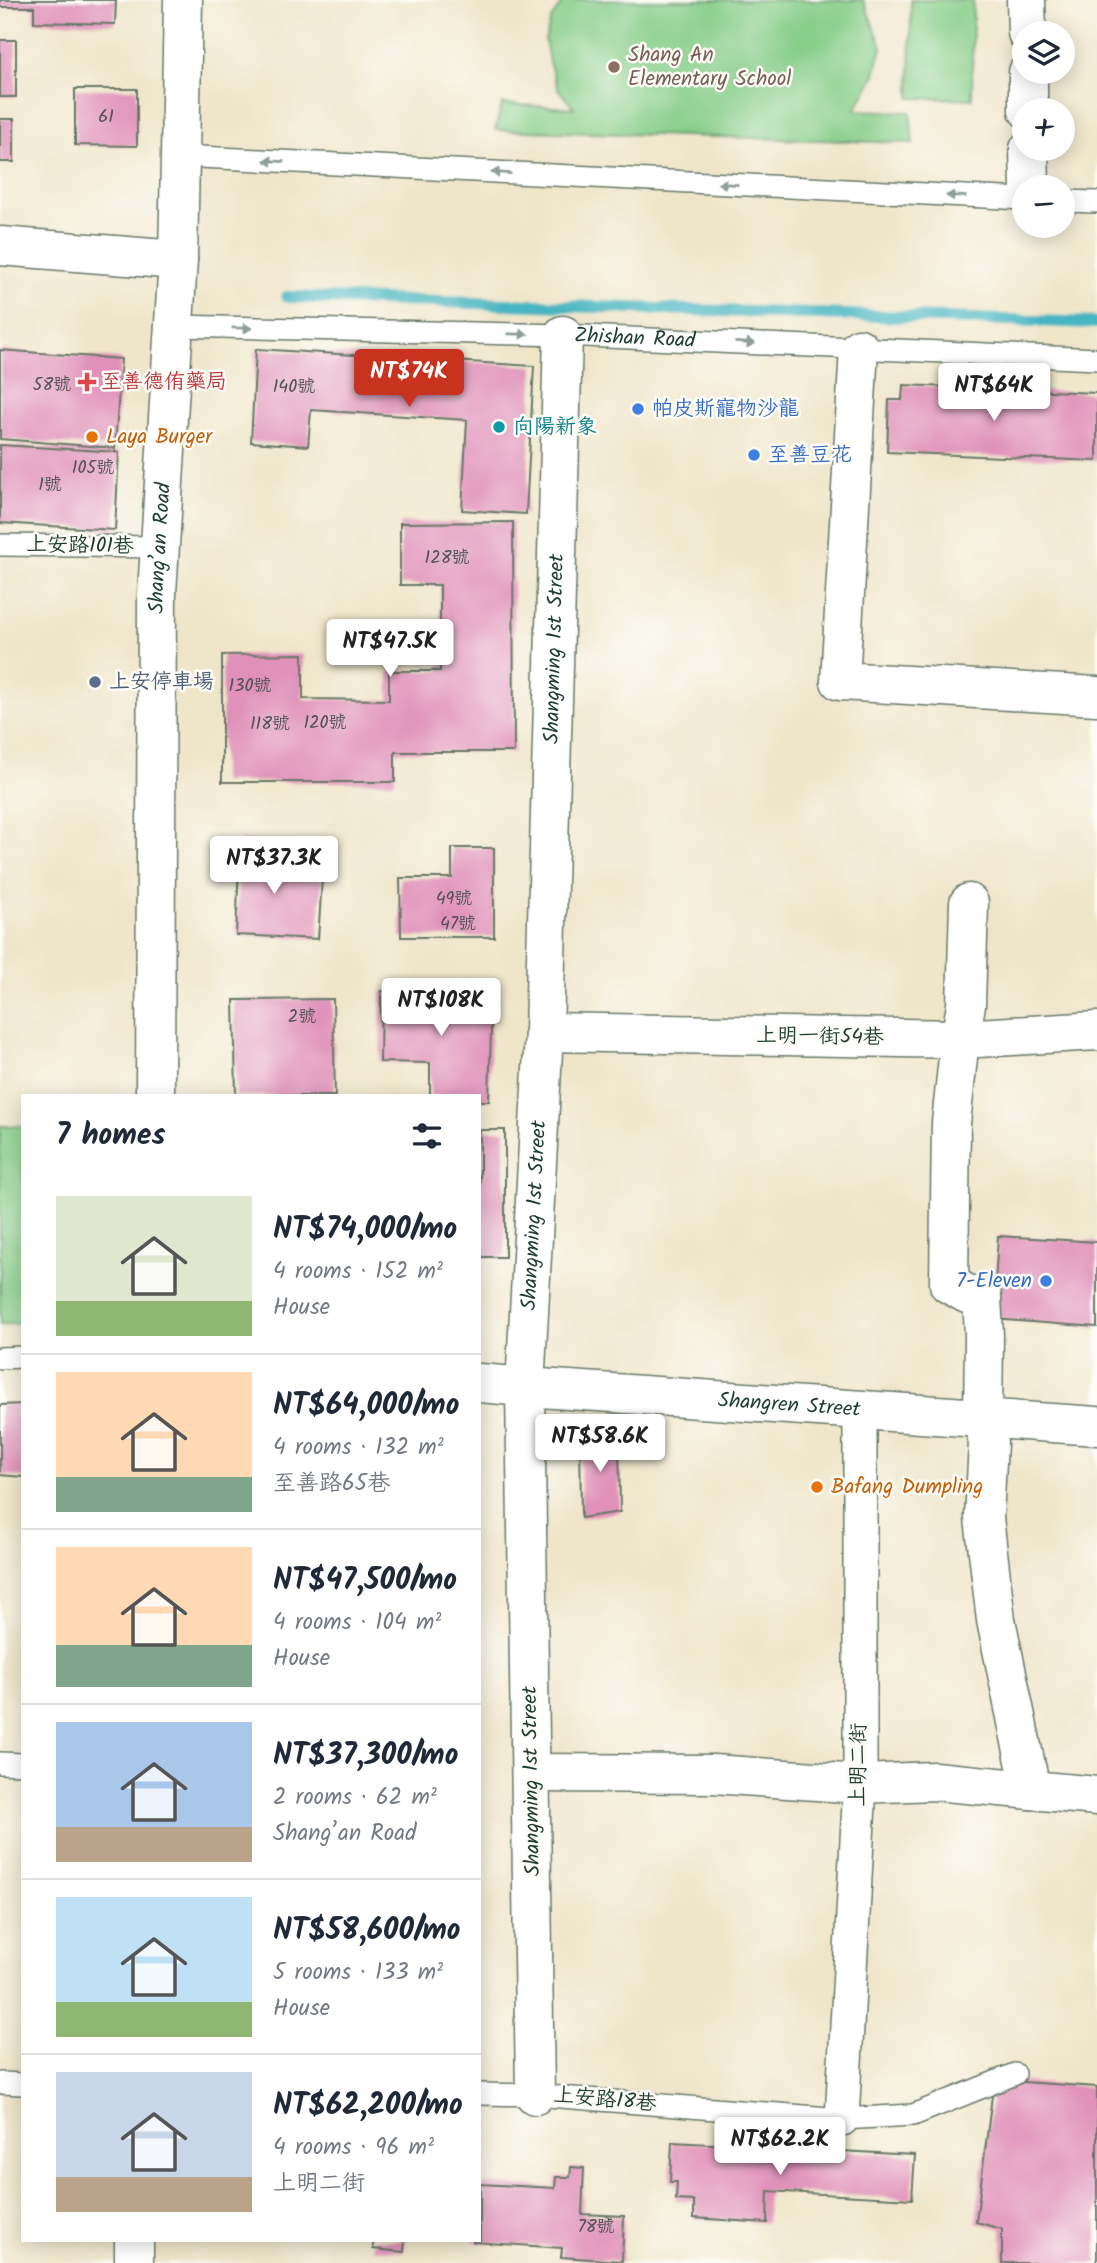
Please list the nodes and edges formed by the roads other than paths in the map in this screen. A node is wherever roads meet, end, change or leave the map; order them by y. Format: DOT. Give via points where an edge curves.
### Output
graph roads {
  1 [pos="184,0"];
  2 [pos="1026,0"];
  3 [pos="1027,21"];
  4 [pos="180,156"];
  5 [pos="1012,198"];
  6 [pos="1075,201"];
  7 [pos="1097,201"];
  8 [pos="0,246"];
  9 [pos="178,260"];
  10 [pos="173,326"];
  11 [pos="562,334"];
  12 [pos="859,348"];
  13 [pos="1097,359"];
  14 [pos="0,545"];
  15 [pos="159,547"];
  16 [pos="1097,696"];
  17 [pos="969,903"];
  18 [pos="1097,1031"];
  19 [pos="544,1032"];
  20 [pos="960,1039"];
  21 [pos="155,1094"];
  22 [pos="21,1357"];
  23 [pos="0,1359"];
  24 [pos="481,1382"];
  25 [pos="526,1387"];
  26 [pos="860,1410"];
  27 [pos="983,1418"];
  28 [pos="1097,1426"];
  29 [pos="0,1763"];
  30 [pos="21,1764"];
  31 [pos="532,1773"];
  32 [pos="860,1784"];
  33 [pos="1031,1790"];
  34 [pos="1097,1796"];
  35 [pos="1015,2074"];
  36 [pos="0,2083"];
  37 [pos="21,2084"];
  38 [pos="481,2094"];
  39 [pos="536,2095"];
  40 [pos="842,2119"];
  41 [pos="134,2242"];
  42 [pos="134,2263"];
  1 -- 4 [label="street, Shang’an Road"];
  2 -- 3 [label="street"];
  5 -- 4 [label="lane, one-way"];
  4 -- 9 [label="street, Shang’an Road"];
  6 -- 7 [label="lane"];
  8 -- 9 [label="street"];
  9 -- 10 [label="street, Shang’an Road"];
  10 -- 11 [label="lane, Zhishan Road, one-way"];
  10 -- 15 [label="street, Shang’an Road"];
  11 -- 12 [label="lane, Zhishan Road, one-way"];
  11 -- 19 [label="street, Shangming 1st Street"];
  12 -- 13 [label="lane, Zhishan Road"];
  12 -- 16 [label="street" via="840,681"];
  14 -- 15 [label="lane, 上安路101巷"];
  15 -- 21 [label="street, Shang’an Road"];
  17 -- 20 [label="street" via="966,1005"];
  18 -- 20 [label="street, 上明一街54巷"];
  19 -- 20 [label="street, 上明一街54巷"];
  19 -- 25 [label="street, Shangming 1st Street"];
  20 -- 27 [label="street" via="951,1123 949,1284 982,1297"];
  22 -- 23 [label="lane"];
  24 -- 25 [label="street, Shangren Street"];
  25 -- 26 [label="street, Shangren Street"];
  25 -- 31 [label="street, Shangming 1st Street"];
  26 -- 27 [label="street, Shangren Street"];
  26 -- 32 [label="street, 上明二街"];
  27 -- 28 [label="street, Shangren Street"];
  27 -- 33 [label="street" via="988,1443 984,1518 996,1620"];
  29 -- 30 [label="lane"];
  31 -- 32 [label="street" via="713,1774"];
  31 -- 39 [label="street, Shangming 1st Street"];
  32 -- 33 [label="street" via="934,1782"];
  32 -- 40 [label="street, 上明二街"];
  33 -- 34 [label="street"];
  35 -- 40 [label="lane, 上安路18巷" via="913,2115"];
  36 -- 37 [label="lane"];
  38 -- 39 [label="lane, 上安路18巷"];
  39 -- 40 [label="lane, 上安路18巷"];
  41 -- 42 [label="street"];
}
